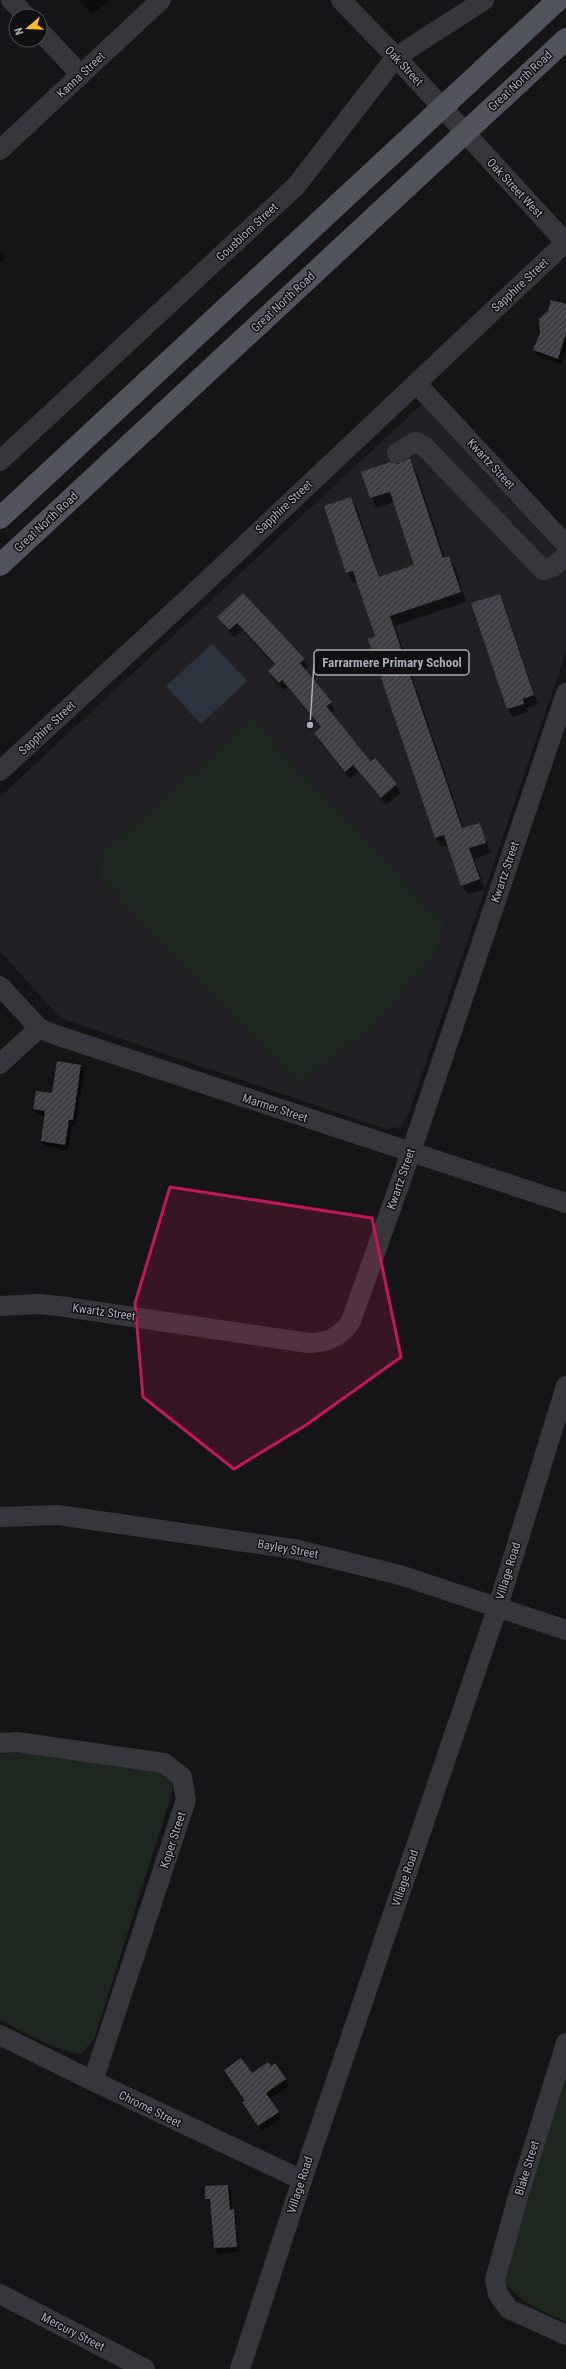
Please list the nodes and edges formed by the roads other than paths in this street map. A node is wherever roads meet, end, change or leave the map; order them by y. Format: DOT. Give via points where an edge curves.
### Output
graph roads {
  1 [pos="11,0"];
  2 [pos="161,0"];
  3 [pos="341,0"];
  4 [pos="484,0"];
  5 [pos="558,0"];
  6 [pos="18,8"];
  7 [pos="566,39"];
  8 [pos="48,40"];
  9 [pos="396,57"];
  10 [pos="81,75"];
  11 [pos="443,108"];
  12 [pos="464,133"];
  13 [pos="0,150"];
  14 [pos="566,243"];
  15 [pos="416,383"];
  16 [pos="397,454"];
  17 [pos="0,461"];
  18 [pos="0,518"];
  19 [pos="566,545"];
  20 [pos="566,556"];
  21 [pos="0,565"];
  22 [pos="566,693"];
  23 [pos="0,771"];
  24 [pos="0,986"];
  25 [pos="39,1028"];
  26 [pos="0,1064"];
  27 [pos="411,1152"];
  28 [pos="566,1203"];
  29 [pos="0,1306"];
  30 [pos="566,1386"];
  31 [pos="0,1517"];
  32 [pos="498,1606"];
  33 [pos="566,1630"];
  34 [pos="0,1743"];
  35 [pos="0,2035"];
  36 [pos="566,2043"];
  37 [pos="93,2081"];
  38 [pos="302,2180"];
  39 [pos="0,2294"];
  40 [pos="566,2335"];
  41 [pos="145,2369"];
  42 [pos="240,2369"];
  1 -- 6 [label="street"];
  2 -- 10 [label="street, Kanna Street"];
  3 -- 9 [label="street, Oak Street"];
  4 -- 9 [label="street, Gousblom Street"];
  5 -- 11 [label="main road"];
  7 -- 12 [label="main road, Great North Road"];
  8 -- 10 [label="street"];
  9 -- 11 [label="street, Oak Street"];
  9 -- 17 [label="street, Gousblom Street" via="296,186"];
  10 -- 13 [label="street, Kanna Street"];
  11 -- 12 [label="street, Oak Street"];
  11 -- 18 [label="main road"];
  12 -- 14 [label="street, Oak Street West"];
  12 -- 21 [label="main road, Great North Road"];
  14 -- 15 [label="street, Sapphire Street"];
  15 -- 19 [label="street, Kwartz Street"];
  15 -- 23 [label="street, Sapphire Street"];
  16 -- 20 [label="street" via="415,442 424,446 543,570 553,567"];
  22 -- 27 [label="street, Kwartz Street"];
  24 -- 25 [label="street, Marmer Street"];
  25 -- 26 [label="street"];
  25 -- 27 [label="street, Marmer Street" via="173,1075"];
  27 -- 28 [label="street, Marmer Street"];
  27 -- 29 [label="street, Kwartz Street" via="351,1321 346,1329 333,1339 308,1343 59,1306"];
  30 -- 32 [label="street, Village Road"];
  31 -- 32 [label="street, Bayley Street" via="58,1515 294,1549 400,1575"];
  32 -- 33 [label="street, Bayley Street"];
  32 -- 38 [label="street, Village Road"];
  34 -- 37 [label="street, Koper Street" via="17,1742 164,1763 182,1777 186,1800 184,1808"];
  35 -- 37 [label="street, Chrome Street"];
  36 -- 40 [label="street, Blake Street" via="496,2275 498,2294 509,2309"];
  37 -- 38 [label="street, Chrome Street"];
  38 -- 42 [label="street, Village Road"];
  39 -- 41 [label="street, Mercury Street"];
}
